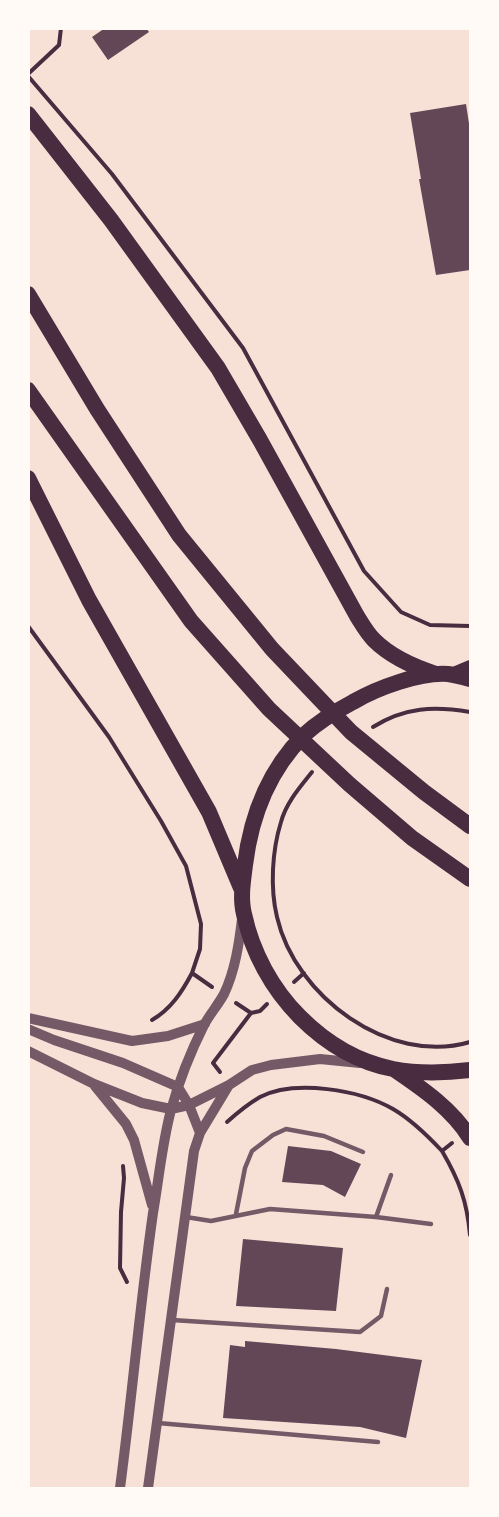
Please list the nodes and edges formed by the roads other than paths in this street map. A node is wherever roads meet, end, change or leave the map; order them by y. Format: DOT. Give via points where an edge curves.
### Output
graph roads {
  1 [pos="28,114"];
  2 [pos="28,294"];
  3 [pos="28,390"];
  4 [pos="28,478"];
  5 [pos="471,666"];
  6 [pos="443,674"];
  7 [pos="471,679"];
  8 [pos="471,826"];
  9 [pos="471,879"];
  10 [pos="242,888"];
  11 [pos="243,913"];
  12 [pos="28,1018"];
  13 [pos="205,1024"];
  14 [pos="28,1029"];
  15 [pos="28,1051"];
  16 [pos="375,1064"];
  17 [pos="394,1070"];
  18 [pos="471,1070"];
  19 [pos="94,1084"];
  20 [pos="229,1085"];
  21 [pos="178,1087"];
  22 [pos="189,1104"];
  23 [pos="171,1109"];
  24 [pos="200,1133"];
  25 [pos="469,1135"];
  26 [pos="363,1152"];
  27 [pos="391,1175"];
  28 [pos="154,1211"];
  29 [pos="236,1214"];
  30 [pos="183,1217"];
  31 [pos="376,1217"];
  32 [pos="431,1224"];
  33 [pos="387,1288"];
  34 [pos="172,1320"];
  35 [pos="158,1423"];
  36 [pos="378,1442"];
  37 [pos="120,1488"];
  38 [pos="148,1488"];
  1 -- 6 [label="highway" via="218,368 373,639 409,663"];
  2 -- 8 [label="highway" via="179,535 272,649 351,732"];
  3 -- 9 [label="highway" via="191,621 269,709 412,838"];
  4 -- 10 [label="highway" via="89,600 209,812"];
  5 -- 6 [label="main road"];
  6 -- 7 [label="highway"];
  6 -- 10 [label="highway" via="376,690 336,711 287,754 258,807 249,834"];
  10 -- 11 [label="highway"];
  11 -- 13 [label="street" via="232,970"];
  11 -- 16 [label="highway" via="262,967 294,1010 343,1051"];
  12 -- 13 [label="street" via="132,1041 168,1036"];
  13 -- 21 [label="street"];
  14 -- 21 [label="street"];
  15 -- 19 [label="street"];
  16 -- 17 [label="highway"];
  16 -- 20 [label="street" via="320,1059 271,1065 252,1070"];
  17 -- 18 [label="highway"];
  17 -- 25 [label="highway" via="425,1090"];
  19 -- 23 [label="street"];
  19 -- 28 [label="street" via="134,1140"];
  20 -- 22 [label="street"];
  20 -- 24 [label="street"];
  21 -- 22 [label="street"];
  21 -- 23 [label="street"];
  22 -- 23 [label="street"];
  22 -- 24 [label="street"];
  23 -- 28 [label="street"];
  24 -- 30 [label="street"];
  26 -- 29 [label="lane" via="324,1136 280,1132 252,1151"];
  27 -- 31 [label="lane"];
  28 -- 37 [label="street"];
  29 -- 30 [label="lane" via="211,1221"];
  29 -- 31 [label="lane" via="270,1209"];
  30 -- 34 [label="street"];
  31 -- 32 [label="lane"];
  33 -- 34 [label="lane" via="381,1316 360,1332"];
  34 -- 35 [label="street"];
  35 -- 36 [label="lane"];
  35 -- 38 [label="street"];
}
